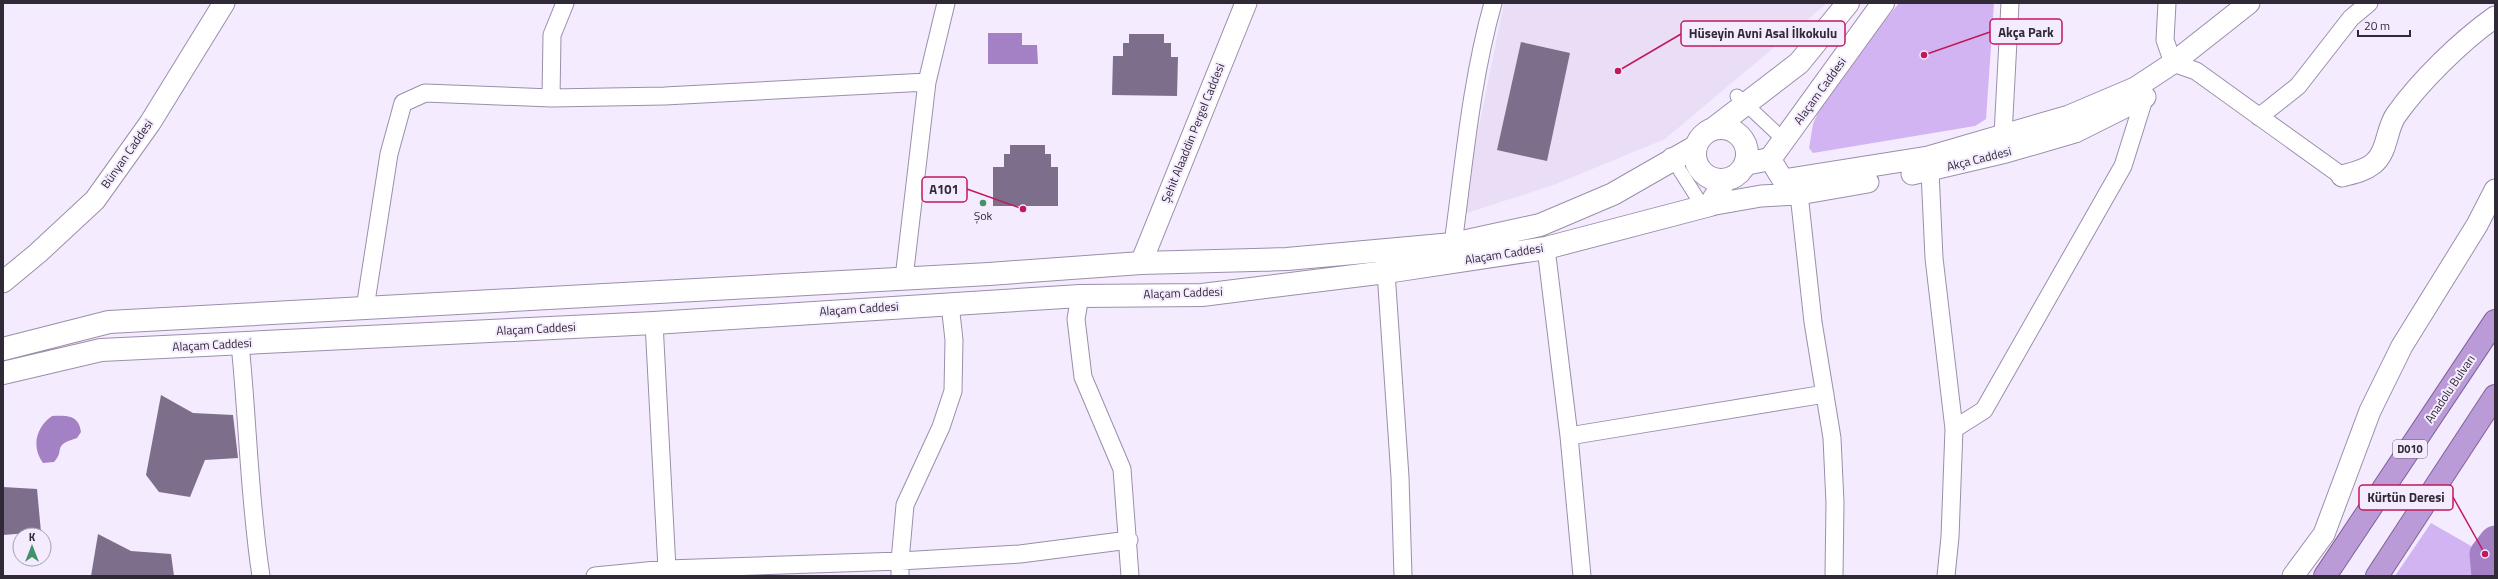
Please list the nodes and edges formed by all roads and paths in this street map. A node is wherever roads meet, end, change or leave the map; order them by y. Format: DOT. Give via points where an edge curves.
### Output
graph roads {
  1 [pos="224,3"];
  2 [pos="565,3"];
  3 [pos="946,3"];
  4 [pos="1246,3"];
  5 [pos="1493,3"];
  6 [pos="1848,3"];
  7 [pos="1883,3"];
  8 [pos="2010,3"];
  9 [pos="2167,3"];
  10 [pos="2249,3"];
  11 [pos="2369,3"];
  12 [pos="2495,17"];
  13 [pos="2173,63"];
  14 [pos="927,82"];
  15 [pos="552,98"];
  16 [pos="2144,99"];
  17 [pos="1741,100"];
  18 [pos="2259,117"];
  19 [pos="1713,129"];
  20 [pos="2003,135"];
  21 [pos="1784,140"];
  22 [pos="1695,147"];
  23 [pos="1670,156"];
  24 [pos="1770,159"];
  25 [pos="1745,164"];
  26 [pos="1929,164"];
  27 [pos="2342,176"];
  28 [pos="1725,180"];
  29 [pos="1828,180"];
  30 [pos="2495,190"];
  31 [pos="1799,194"];
  32 [pos="1706,206"];
  33 [pos="1453,244"];
  34 [pos="1546,248"];
  35 [pos="1141,263"];
  36 [pos="1386,272"];
  37 [pos="904,278"];
  38 [pos="3,282"];
  39 [pos="1080,296"];
  40 [pos="950,304"];
  41 [pos="365,308"];
  42 [pos="2495,321"];
  43 [pos="654,323"];
  44 [pos="240,344"];
  45 [pos="3,349"];
  46 [pos="3,373"];
  47 [pos="1825,394"];
  48 [pos="2495,396"];
  49 [pos="1954,429"];
  50 [pos="1569,436"];
  51 [pos="1128,540"];
  52 [pos="667,569"];
  53 [pos="900,569"];
  54 [pos="261,576"];
  55 [pos="595,576"];
  56 [pos="1130,576"];
  57 [pos="1403,576"];
  58 [pos="1582,576"];
  59 [pos="1834,576"];
  60 [pos="1946,576"];
  61 [pos="2293,576"];
  62 [pos="2325,576"];
  63 [pos="2377,576"];
  1 -- 38 [label="street, Bünyan Caddesi" via="150,123 95,200"];
  2 -- 15 [label="street" via="552,34"];
  3 -- 14 [label="street"];
  4 -- 35 [label="street, Şehit Alaaddin Pergel Caddesi"];
  5 -- 33 [label="street" via="1470,120"];
  6 -- 17 [label="main road" via="1799,63"];
  7 -- 21 [label="main road, Alaçam Caddesi"];
  8 -- 20 [label="street"];
  9 -- 13 [label="street" via="2165,40"];
  10 -- 13 [label="street, Akça Caddesi"];
  11 -- 18 [label="street" via="2351,18 2298,86"];
  12 -- 27 [label="street" via="2477,29 2440,64 2395,116 2388,141 2374,163 2359,172"];
  13 -- 16 [label="street, Akça Caddesi"];
  13 -- 18 [label="street" via="2196,71"];
  13 -- 20 [label="street, Akça Caddesi" via="2135,88 2069,116"];
  14 -- 15 [label="street" via="665,96"];
  14 -- 37 [label="street"];
  15 -- 41 [label="street" via="425,94 403,103 389,154"];
  16 -- 26 [label="street, Akça Caddesi" via="2075,132 2006,152"];
  16 -- 49 [label="street" via="2123,166 1984,410"];
  17 -- 19 [label="main road"];
  17 -- 21 [label="street"];
  18 -- 27 [label="street"];
  19 -- 22 [label="main road" via="1699,139"];
  19 -- 25 [label="main road" via="1730,129 1743,140 1746,148"];
  20 -- 26 [label="street, Akça Caddesi"];
  21 -- 24 [label="main road, Alaçam Caddesi"];
  22 -- 23 [label="main road, Alaçam Caddesi"];
  22 -- 28 [label="main road" via="1694,156 1701,172 1716,180"];
  23 -- 32 [label="street"];
  23 -- 33 [label="main road, Alaçam Caddesi" via="1613,194 1540,225"];
  24 -- 25 [label="main road"];
  24 -- 29 [label="street" via="1783,180"];
  25 -- 28 [label="main road" via="1733,177"];
  26 -- 29 [label="street, Akça Caddesi"];
  26 -- 49 [label="street" via="1934,258"];
  28 -- 32 [label="main road"];
  29 -- 31 [label="street, Akça Caddesi"];
  30 -- 61 [label="street" via="2477,225 2402,346 2370,411 2324,534"];
  31 -- 32 [label="street, Akça Caddesi" via="1761,196"];
  31 -- 47 [label="street" via="1813,322"];
  32 -- 34 [label="main road, Alaçam Caddesi"];
  33 -- 35 [label="main road, Alaçam Caddesi" via="1287,259"];
  34 -- 36 [label="main road, Alaçam Caddesi"];
  34 -- 50 [label="street"];
  35 -- 37 [label="main road, Alaçam Caddesi"];
  36 -- 39 [label="main road, Alaçam Caddesi" via="1202,295"];
  36 -- 57 [label="street" via="1400,477"];
  37 -- 41 [label="main road, Alaçam Caddesi"];
  39 -- 40 [label="main road, Alaçam Caddesi"];
  39 -- 51 [label="street" via="1076,319 1083,377 1122,469"];
  40 -- 43 [label="main road, Alaçam Caddesi"];
  40 -- 53 [label="street" via="954,340 953,391 941,426 905,505"];
  41 -- 45 [label="main road, Alaçam Caddesi" via="109,322"];
  42 -- 62 [label="highway, Anadolu Bulvarı / D010"];
  43 -- 44 [label="main road, Alaçam Caddesi"];
  43 -- 52 [label="street"];
  44 -- 46 [label="main road, Alaçam Caddesi" via="101,350"];
  44 -- 54 [label="street" via="254,534"];
  47 -- 50 [label="street"];
  47 -- 59 [label="street" via="1832,438 1835,503"];
  48 -- 63 [label="highway"];
  49 -- 60 [label="street"];
  50 -- 58 [label="street"];
  51 -- 53 [label="street"];
  51 -- 56 [label="street"];
  52 -- 53 [label="street"];
  52 -- 55 [label="street"];
}
